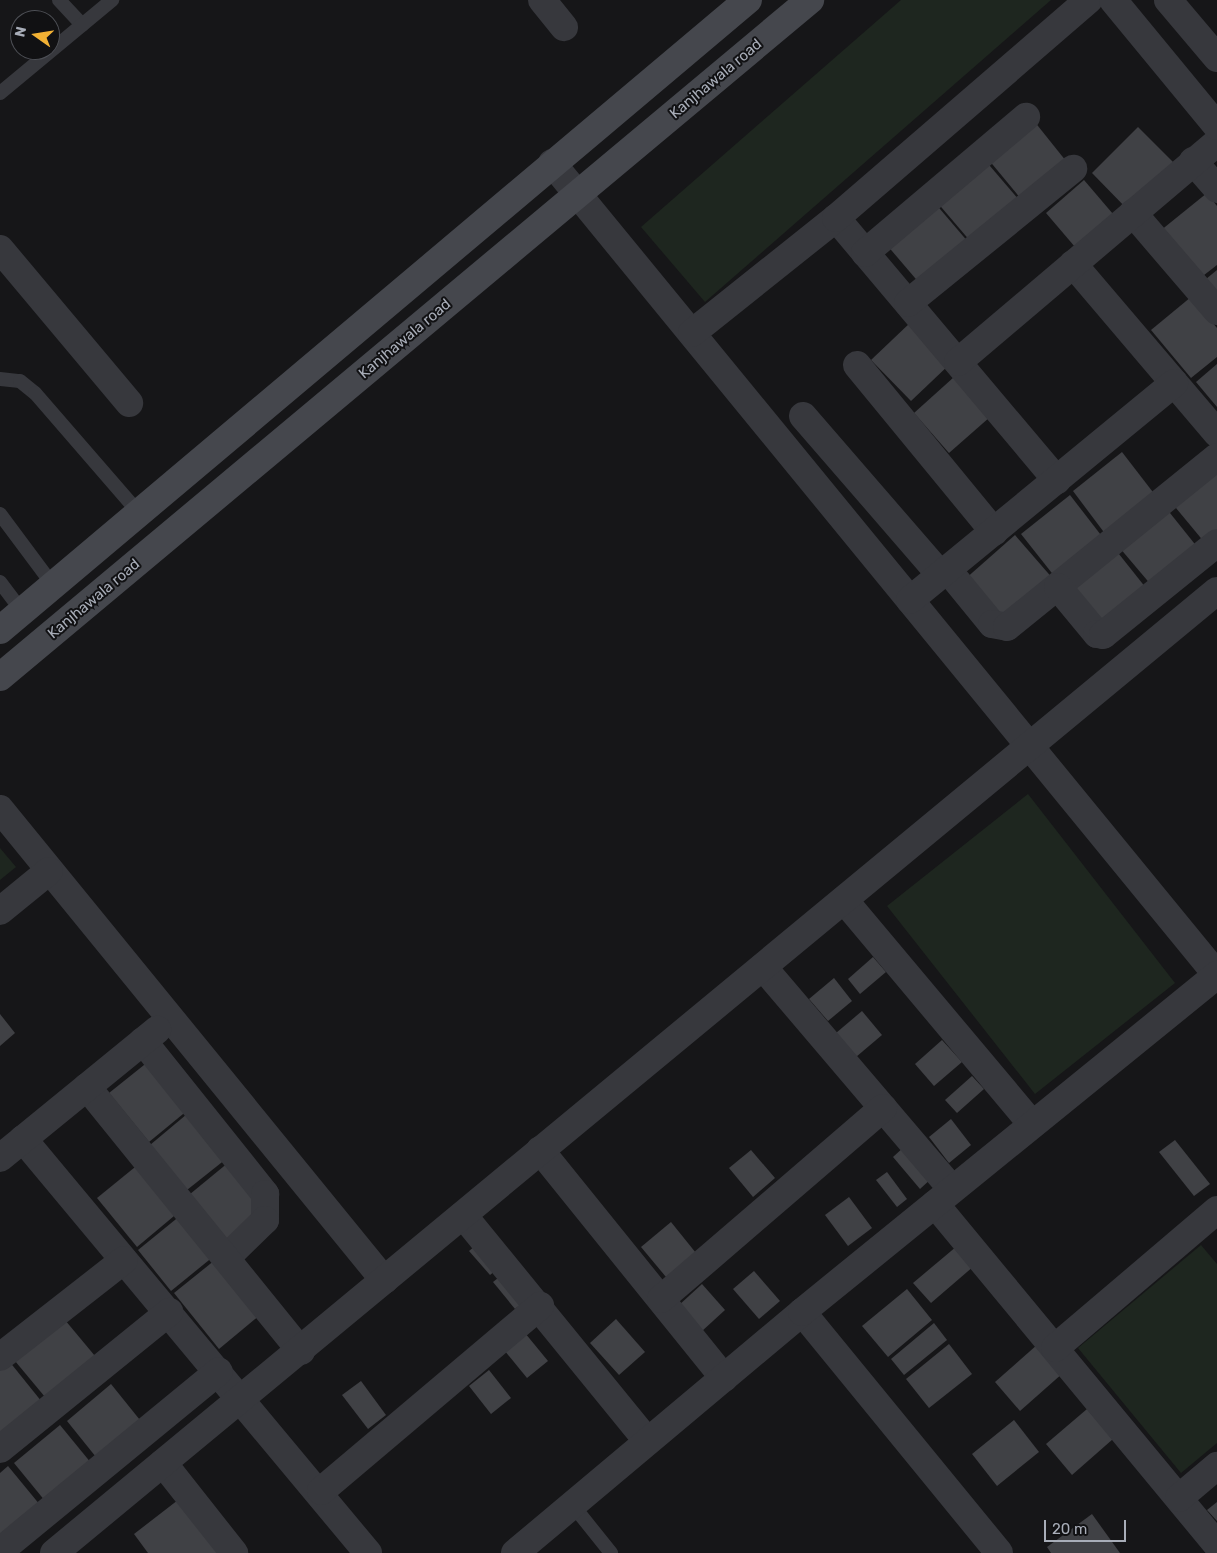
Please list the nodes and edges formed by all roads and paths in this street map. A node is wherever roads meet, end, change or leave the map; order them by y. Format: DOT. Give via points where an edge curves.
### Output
graph roads {
  1 [pos="59,0"];
  2 [pos="112,0"];
  3 [pos="542,0"];
  4 [pos="748,0"];
  5 [pos="810,0"];
  6 [pos="1089,0"];
  7 [pos="1113,0"];
  8 [pos="1168,0"];
  9 [pos="82,25"];
  10 [pos="564,27"];
  11 [pos="1217,58"];
  12 [pos="0,93"];
  13 [pos="1026,117"];
  14 [pos="1217,126"];
  15 [pos="1217,142"];
  16 [pos="1194,161"];
  17 [pos="552,163"];
  18 [pos="1073,169"];
  19 [pos="1217,189"];
  20 [pos="578,194"];
  21 [pos="1133,213"];
  22 [pos="836,218"];
  23 [pos="0,249"];
  24 [pos="865,253"];
  25 [pos="1073,264"];
  26 [pos="908,303"];
  27 [pos="1217,311"];
  28 [pos="692,333"];
  29 [pos="958,362"];
  30 [pos="858,365"];
  31 [pos="0,379"];
  32 [pos="1174,383"];
  33 [pos="130,403"];
  34 [pos="803,416"];
  35 [pos="1217,433"];
  36 [pos="1217,458"];
  37 [pos="1057,480"];
  38 [pos="139,513"];
  39 [pos="0,514"];
  40 [pos="994,532"];
  41 [pos="1217,543"];
  42 [pos="944,572"];
  43 [pos="0,582"];
  44 [pos="54,585"];
  45 [pos="1058,587"];
  46 [pos="1217,591"];
  47 [pos="910,600"];
  48 [pos="22,611"];
  49 [pos="0,630"];
  50 [pos="0,678"];
  51 [pos="1029,747"];
  52 [pos="0,809"];
  53 [pos="49,871"];
  54 [pos="844,900"];
  55 [pos="0,911"];
  56 [pos="763,967"];
  57 [pos="1217,975"];
  58 [pos="172,1018"];
  59 [pos="143,1041"];
  60 [pos="87,1087"];
  61 [pos="883,1108"];
  62 [pos="1032,1124"];
  63 [pos="24,1139"];
  64 [pos="540,1150"];
  65 [pos="0,1158"];
  66 [pos="944,1197"];
  67 [pos="1217,1210"];
  68 [pos="463,1214"];
  69 [pos="226,1258"];
  70 [pos="124,1260"];
  71 [pos="384,1280"];
  72 [pos="660,1299"];
  73 [pos="540,1306"];
  74 [pos="169,1312"];
  75 [pos="802,1312"];
  76 [pos="1055,1348"];
  77 [pos="301,1351"];
  78 [pos="1,1353"];
  79 [pos="219,1371"];
  80 [pos="724,1378"];
  81 [pos="243,1400"];
  82 [pos="647,1441"];
  83 [pos="0,1449"];
  84 [pos="163,1463"];
  85 [pos="1217,1466"];
  86 [pos="321,1491"];
  87 [pos="1179,1498"];
  88 [pos="571,1503"];
  89 [pos="1217,1544"];
  90 [pos="0,1551"];
  91 [pos="54,1553"];
  92 [pos="234,1553"];
  93 [pos="368,1553"];
  94 [pos="515,1553"];
  95 [pos="611,1553"];
  96 [pos="999,1553"];
  1 -- 9 [label="lane"];
  2 -- 9 [label="lane"];
  3 -- 10 [label="street"];
  4 -- 17 [label="main road"];
  5 -- 20 [label="main road, Kanjhawala road"];
  6 -- 22 [label="street"];
  7 -- 14 [label="street"];
  8 -- 11 [label="street"];
  9 -- 12 [label="lane"];
  13 -- 24 [label="street"];
  15 -- 16 [label="street"];
  16 -- 19 [label="street"];
  16 -- 21 [label="street"];
  17 -- 20 [label="street"];
  17 -- 38 [label="main road"];
  18 -- 26 [label="street"];
  20 -- 28 [label="street"];
  20 -- 50 [label="main road, Kanjhawala road"];
  21 -- 25 [label="street"];
  21 -- 27 [label="street"];
  22 -- 24 [label="street"];
  22 -- 28 [label="street"];
  23 -- 33 [label="street"];
  24 -- 26 [label="street"];
  25 -- 29 [label="street"];
  25 -- 32 [label="street"];
  26 -- 29 [label="street"];
  28 -- 47 [label="street"];
  29 -- 37 [label="street"];
  30 -- 40 [label="street"];
  31 -- 38 [label="lane" via="20,381 35,393"];
  32 -- 35 [label="street"];
  32 -- 37 [label="street"];
  34 -- 42 [label="street"];
  36 -- 45 [label="street"];
  37 -- 40 [label="street"];
  38 -- 44 [label="main road"];
  39 -- 44 [label="lane"];
  40 -- 42 [label="street"];
  41 -- 45 [label="street" via="1103,635 1097,634"];
  42 -- 45 [label="street" via="1000,628 1007,627"];
  42 -- 47 [label="street"];
  43 -- 48 [label="lane"];
  44 -- 48 [label="main road"];
  46 -- 51 [label="street"];
  47 -- 51 [label="street"];
  48 -- 49 [label="main road"];
  51 -- 54 [label="street"];
  51 -- 57 [label="street"];
  52 -- 53 [label="street"];
  53 -- 55 [label="street"];
  53 -- 58 [label="street"];
  54 -- 56 [label="street"];
  54 -- 62 [label="street"];
  56 -- 61 [label="street"];
  56 -- 64 [label="street"];
  57 -- 62 [label="street"];
  58 -- 59 [label="street"];
  58 -- 71 [label="street"];
  59 -- 60 [label="street"];
  59 -- 69 [label="street" via="265,1194 265,1220"];
  60 -- 63 [label="street"];
  60 -- 69 [label="street"];
  61 -- 66 [label="street"];
  61 -- 72 [label="street"];
  62 -- 66 [label="street"];
  63 -- 65 [label="street"];
  63 -- 70 [label="street"];
  64 -- 68 [label="street"];
  64 -- 72 [label="street"];
  66 -- 75 [label="street"];
  66 -- 76 [label="street"];
  67 -- 76 [label="street"];
  68 -- 71 [label="street"];
  68 -- 73 [label="street"];
  69 -- 77 [label="street"];
  70 -- 74 [label="street"];
  70 -- 78 [label="street"];
  71 -- 77 [label="street"];
  72 -- 80 [label="street"];
  73 -- 82 [label="street"];
  73 -- 86 [label="street"];
  74 -- 79 [label="street"];
  74 -- 83 [label="street"];
  75 -- 80 [label="street"];
  75 -- 96 [label="street"];
  76 -- 87 [label="street"];
  77 -- 81 [label="street"];
  79 -- 81 [label="street"];
  79 -- 90 [label="street"];
  80 -- 82 [label="street"];
  81 -- 84 [label="street"];
  81 -- 86 [label="street"];
  82 -- 88 [label="street"];
  84 -- 91 [label="street"];
  84 -- 92 [label="street"];
  85 -- 87 [label="street"];
  86 -- 93 [label="street"];
  87 -- 89 [label="street"];
  88 -- 94 [label="street"];
  88 -- 95 [label="lane"];
}
